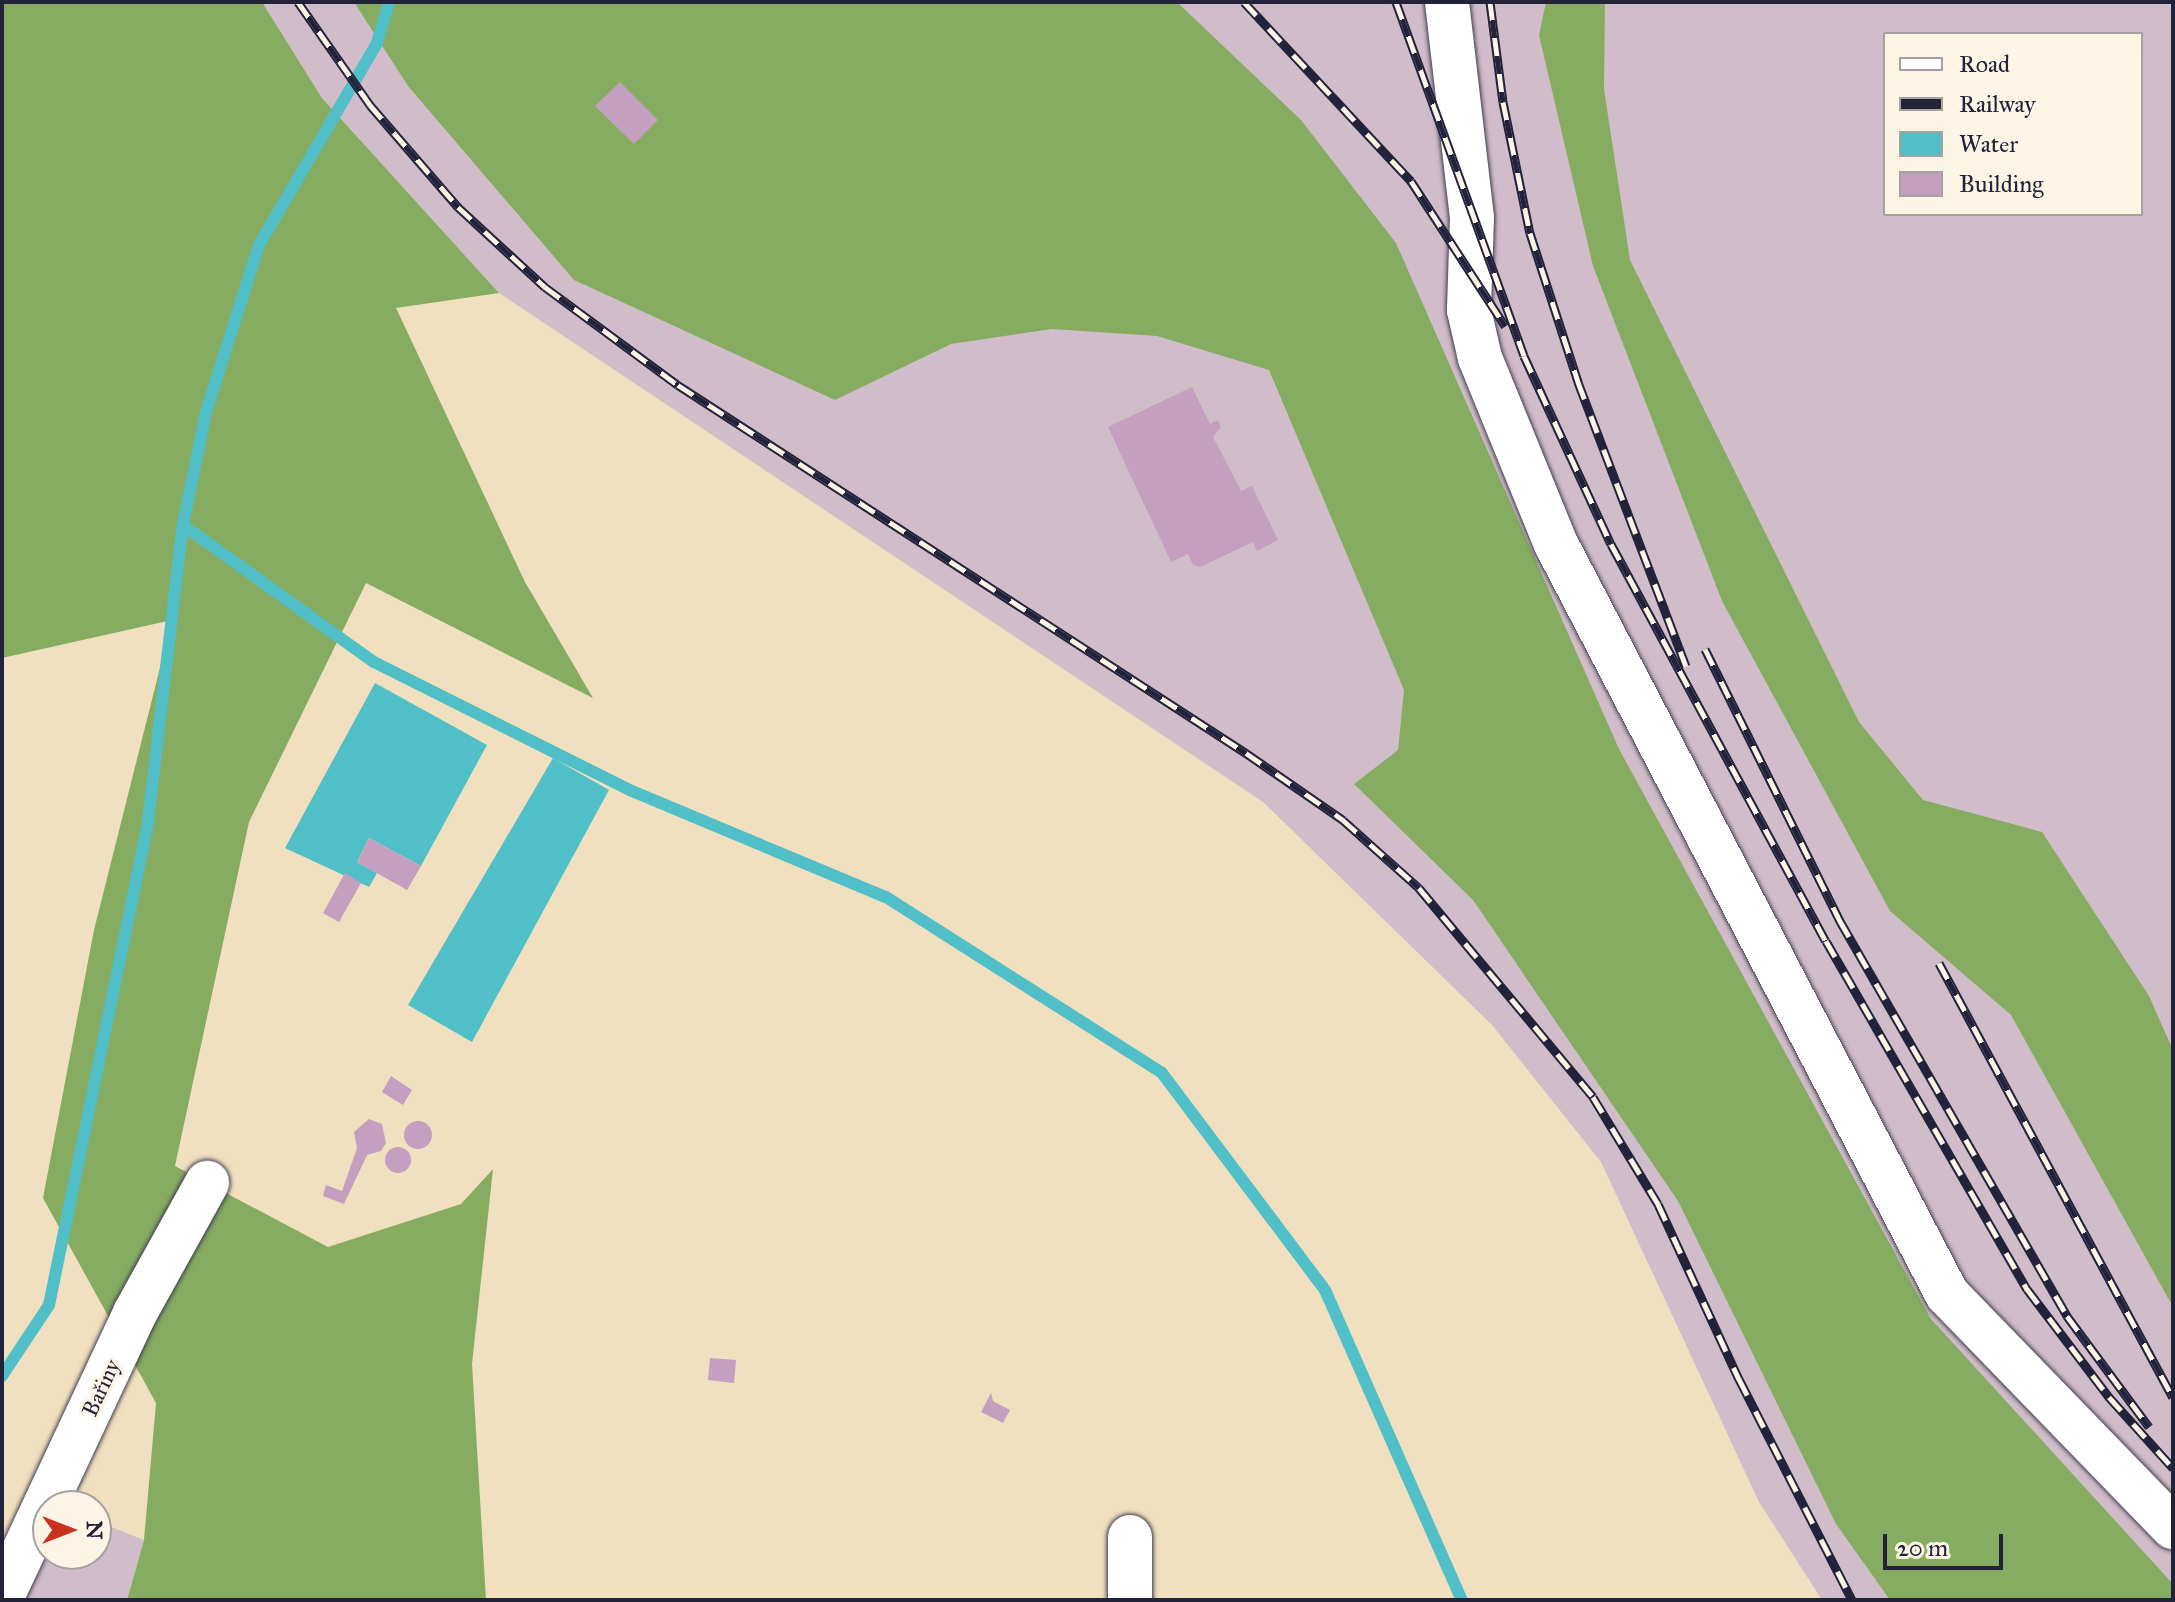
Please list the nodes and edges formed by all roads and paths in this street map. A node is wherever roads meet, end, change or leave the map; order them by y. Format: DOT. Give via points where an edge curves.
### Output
graph roads {
  1 [pos="1447,2"];
  2 [pos="207,1183"];
  3 [pos="2173,1527"];
  4 [pos="1130,1537"];
  5 [pos="2,1597"];
  6 [pos="1130,1600"];
  1 -- 3 [label="street" via="1472,218 1469,310 1480,358 1556,544 1947,1294"];
  2 -- 5 [label="street, Bařiny" via="135,1313"];
  4 -- 6 [label="street"];
}
